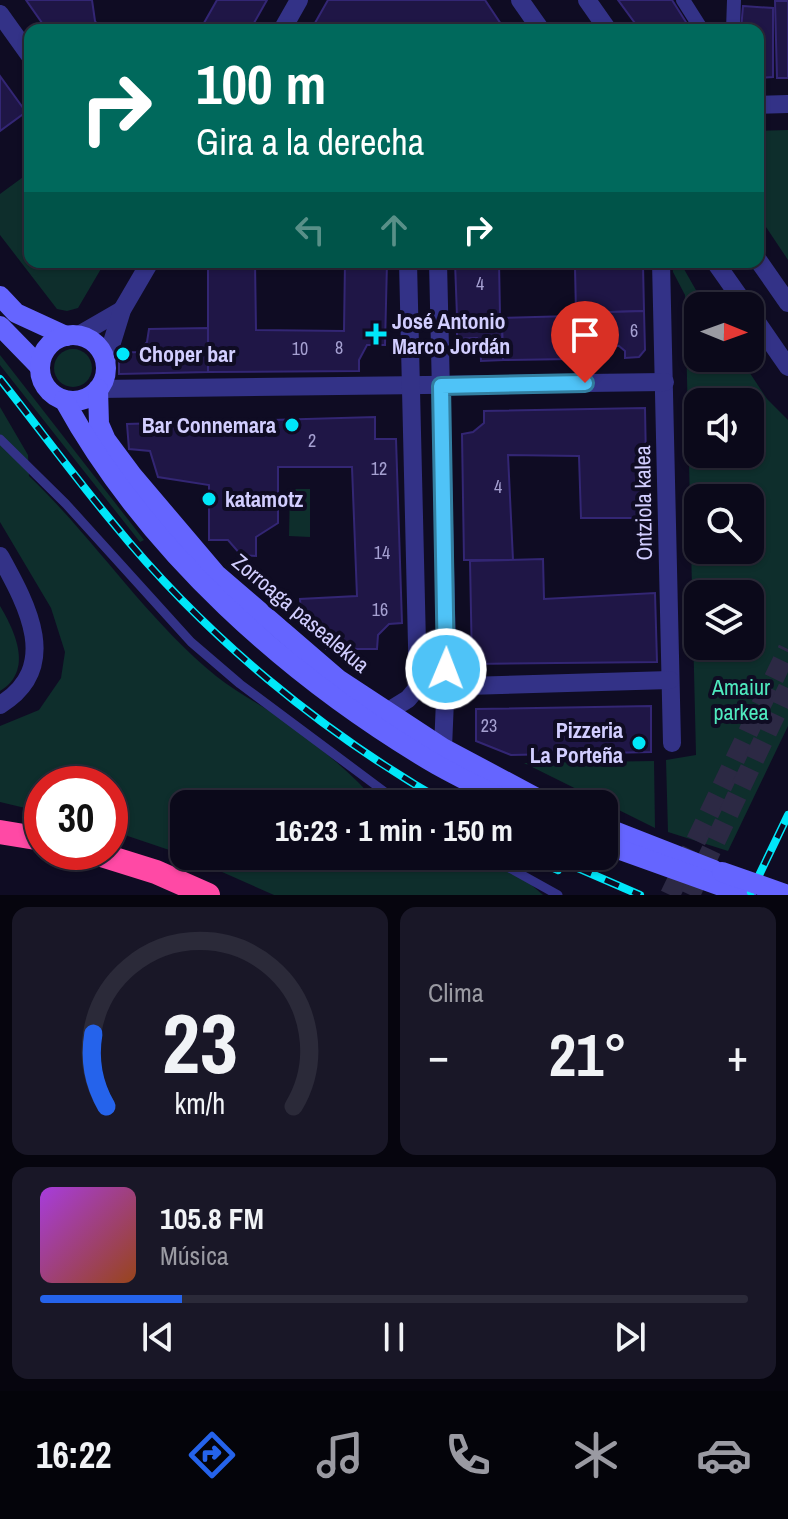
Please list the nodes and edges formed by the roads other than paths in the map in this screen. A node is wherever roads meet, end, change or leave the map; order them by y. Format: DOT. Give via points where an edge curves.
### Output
graph roads {
  1 [pos="299,0"];
  2 [pos="520,0"];
  3 [pos="587,0"];
  4 [pos="683,0"];
  5 [pos="734,0"];
  6 [pos="0,14"];
  7 [pos="285,24"];
  8 [pos="537,24"];
  9 [pos="604,24"];
  10 [pos="698,24"];
  11 [pos="733,24"];
  12 [pos="24,48"];
  13 [pos="788,104"];
  14 [pos="764,105"];
  15 [pos="146,268"];
  16 [pos="408,268"];
  17 [pos="438,268"];
  18 [pos="661,268"];
  19 [pos="719,268"];
  20 [pos="764,268"];
  21 [pos="736,292"];
  22 [pos="0,296"];
  23 [pos="788,303"];
  24 [pos="122,310"];
  25 [pos="0,326"];
  26 [pos="764,332"];
  27 [pos="72,336"];
  28 [pos="105,365"];
  29 [pos="40,367"];
  30 [pos="788,367"];
  31 [pos="665,382"];
  32 [pos="411,386"];
  33 [pos="441,386"];
  34 [pos="98,389"];
  35 [pos="64,400"];
  36 [pos="0,439"];
  37 [pos="0,556"];
  38 [pos="670,680"];
  39 [pos="445,686"];
  40 [pos="418,687"];
  41 [pos="0,705"];
  42 [pos="387,712"];
  43 [pos="672,743"];
  44 [pos="443,748"];
  45 [pos="382,790"];
  46 [pos="486,790"];
  47 [pos="522,790"];
  48 [pos="0,832"];
  49 [pos="618,833"];
  50 [pos="24,836"];
  51 [pos="618,848"];
  52 [pos="128,863"];
  53 [pos="513,870"];
  54 [pos="720,879"];
  55 [pos="208,895"];
  56 [pos="558,895"];
  57 [pos="746,895"];
  58 [pos="788,895"];
  1 -- 7 [label="street"];
  2 -- 8 [label="street"];
  3 -- 9 [label="street"];
  4 -- 10 [label="street"];
  5 -- 11 [label="street"];
  6 -- 12 [label="street"];
  13 -- 14 [label="street"];
  15 -- 24 [label="street"];
  16 -- 32 [label="street"];
  17 -- 33 [label="street"];
  18 -- 31 [label="street, Ontziola kalea"];
  19 -- 21 [label="street"];
  20 -- 23 [label="street"];
  22 -- 27 [label="main road" via="16,313"];
  24 -- 27 [label="street"];
  24 -- 28 [label="street"];
  25 -- 29 [label="main road"];
  26 -- 30 [label="street"];
  27 -- 28 [label="main road" via="96,346"];
  27 -- 29 [label="main road" via="48,347"];
  28 -- 34 [label="main road"];
  29 -- 35 [label="main road" via="46,388"];
  31 -- 33 [label="street"];
  31 -- 38 [label="street, Ontziola kalea"];
  32 -- 33 [label="street"];
  32 -- 34 [label="street"];
  32 -- 40 [label="street"];
  33 -- 39 [label="street"];
  34 -- 35 [label="main road" via="82,400"];
  34 -- 42 [label="main road, Zorroaga pasealekua" via="99,424 106,440 216,574 303,652"];
  35 -- 46 [label="main road, Zorroaga pasealekua" via="113,478 227,606 353,709 437,765"];
  36 -- 45 [label="lane" via="191,642"];
  37 -- 41 [label="street" via="29,615 35,640 27,682"];
  38 -- 39 [label="street"];
  38 -- 43 [label="street, Ontziola kalea"];
  39 -- 40 [label="street"];
  39 -- 44 [label="street"];
  40 -- 42 [label="street"];
  42 -- 44 [label="main road, Zorroaga pasealekua"];
  44 -- 47 [label="main road, Zorroaga pasealekua"];
  48 -- 50 [label="highway"];
  49 -- 54 [label="main road"];
  51 -- 54 [label="main road"];
  52 -- 55 [label="highway"];
  53 -- 56 [label="lane"];
  54 -- 57 [label="main road"];
  54 -- 58 [label="main road, bridge"];
}
